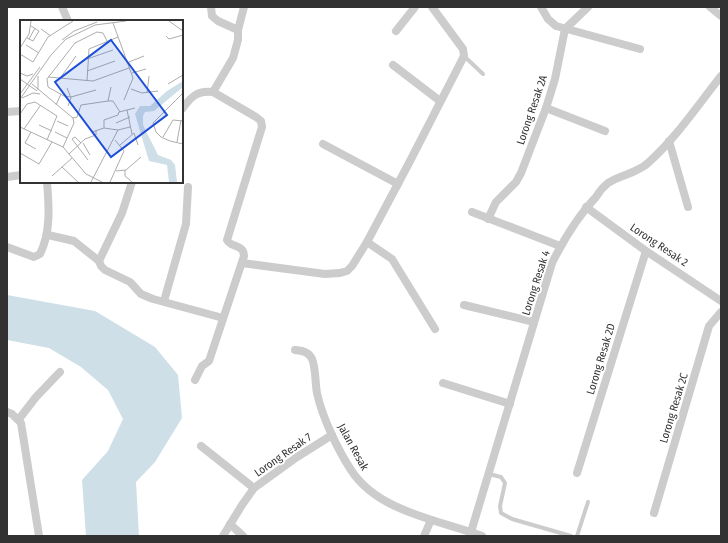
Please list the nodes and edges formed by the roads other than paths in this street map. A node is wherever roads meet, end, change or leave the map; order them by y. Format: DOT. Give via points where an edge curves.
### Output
graph roads {
  1 [pos="62,7"];
  2 [pos="211,7"];
  3 [pos="244,7"];
  4 [pos="415,7"];
  5 [pos="432,7"];
  6 [pos="541,7"];
  7 [pos="588,7"];
  8 [pos="710,7"];
  9 [pos="721,16"];
  10 [pos="68,20"];
  11 [pos="564,29"];
  12 [pos="238,30"];
  13 [pos="396,31"];
  14 [pos="640,49"];
  15 [pos="464,56"];
  16 [pos="393,65"];
  17 [pos="483,74"];
  18 [pos="721,76"];
  19 [pos="213,92"];
  20 [pos="440,102"];
  21 [pos="183,108"];
  22 [pos="546,108"];
  23 [pos="20,111"];
  24 [pos="7,112"];
  25 [pos="605,130"];
  26 [pos="669,141"];
  27 [pos="323,144"];
  28 [pos="20,175"];
  29 [pos="7,178"];
  30 [pos="47,183"];
  31 [pos="132,183"];
  32 [pos="398,184"];
  33 [pos="188,187"];
  34 [pos="586,207"];
  35 [pos="688,207"];
  36 [pos="472,212"];
  37 [pos="488,219"];
  38 [pos="48,235"];
  39 [pos="367,242"];
  40 [pos="560,246"];
  41 [pos="7,248"];
  42 [pos="646,251"];
  43 [pos="99,260"];
  44 [pos="242,263"];
  45 [pos="164,301"];
  46 [pos="721,301"];
  47 [pos="464,305"];
  48 [pos="721,312"];
  49 [pos="223,318"];
  50 [pos="534,322"];
  51 [pos="435,329"];
  52 [pos="295,350"];
  53 [pos="60,372"];
  54 [pos="195,380"];
  55 [pos="443,383"];
  56 [pos="510,404"];
  57 [pos="7,412"];
  58 [pos="19,419"];
  59 [pos="332,435"];
  60 [pos="201,446"];
  61 [pos="577,473"];
  62 [pos="489,474"];
  63 [pos="254,488"];
  64 [pos="588,502"];
  65 [pos="654,513"];
  66 [pos="431,520"];
  67 [pos="230,524"];
  68 [pos="471,532"];
  69 [pos="39,536"];
  70 [pos="223,536"];
  71 [pos="243,536"];
  72 [pos="424,536"];
  73 [pos="482,536"];
  74 [pos="571,536"];
  75 [pos="577,536"];
  1 -- 10 [label="street"];
  2 -- 12 [label="street" via="212,16"];
  3 -- 12 [label="street"];
  4 -- 13 [label="street"];
  5 -- 15 [label="street" via="463,49"];
  6 -- 11 [label="street" via="548,19"];
  7 -- 11 [label="street"];
  8 -- 9 [label="street"];
  11 -- 14 [label="street"];
  11 -- 22 [label="street, Lorong Resak 2A" via="555,79"];
  12 -- 19 [label="street" via="233,58"];
  15 -- 17 [label="lane"];
  15 -- 20 [label="street"];
  16 -- 20 [label="street"];
  18 -- 26 [label="street, Lorong Resak 4"];
  19 -- 21 [label="street" via="206,91 191,97"];
  19 -- 44 [label="street" via="262,121 227,240 243,250"];
  20 -- 32 [label="street"];
  22 -- 25 [label="street"];
  22 -- 37 [label="street, Lorong Resak 2A" via="521,173 516,182 496,202"];
  23 -- 24 [label="street"];
  26 -- 34 [label="street, Lorong Resak 4" via="648,164 606,184"];
  26 -- 35 [label="street"];
  27 -- 32 [label="street"];
  28 -- 29 [label="street"];
  30 -- 38 [label="street"];
  31 -- 43 [label="street" via="122,213"];
  32 -- 39 [label="street"];
  33 -- 45 [label="street" via="186,224"];
  34 -- 40 [label="street, Lorong Resak 4"];
  34 -- 42 [label="street, Lorong Resak 2"];
  36 -- 37 [label="street"];
  37 -- 40 [label="street"];
  38 -- 41 [label="street" via="40,254 34,257"];
  38 -- 43 [label="street" via="74,241"];
  39 -- 44 [label="street" via="352,266 340,273 318,273"];
  39 -- 51 [label="street" via="392,259"];
  40 -- 50 [label="street, Lorong Resak 4" via="552,263"];
  42 -- 46 [label="street, Lorong Resak 2"];
  42 -- 61 [label="street, Lorong Resak 2D"];
  43 -- 45 [label="street" via="105,270 130,282 141,294"];
  44 -- 49 [label="street"];
  45 -- 49 [label="street"];
  47 -- 50 [label="street"];
  48 -- 65 [label="street, Lorong Resak 2C" via="710,326"];
  49 -- 54 [label="street" via="210,361 202,366"];
  50 -- 56 [label="street, Lorong Resak 4"];
  52 -- 59 [label="street, Jalan Resak" via="307,352 312,358 317,393"];
  53 -- 58 [label="street"];
  55 -- 56 [label="street"];
  56 -- 62 [label="street, Lorong Resak 4"];
  57 -- 58 [label="street"];
  58 -- 69 [label="street" via="22,423"];
  59 -- 63 [label="street, Lorong Resak 7"];
  59 -- 66 [label="street, Jalan Resak" via="352,472 363,484 388,503"];
  60 -- 63 [label="street"];
  62 -- 68 [label="street, Lorong Resak 4"];
  62 -- 74 [label="lane" via="502,477 505,482 500,506 502,513 512,519"];
  63 -- 67 [label="street, Lorong Resak 7"];
  64 -- 75 [label="lane"];
  66 -- 68 [label="street, Jalan Resak"];
  66 -- 72 [label="street"];
  67 -- 70 [label="street, Lorong Resak 7"];
  67 -- 71 [label="street"];
  68 -- 73 [label="street, Jalan Resak"];
}
